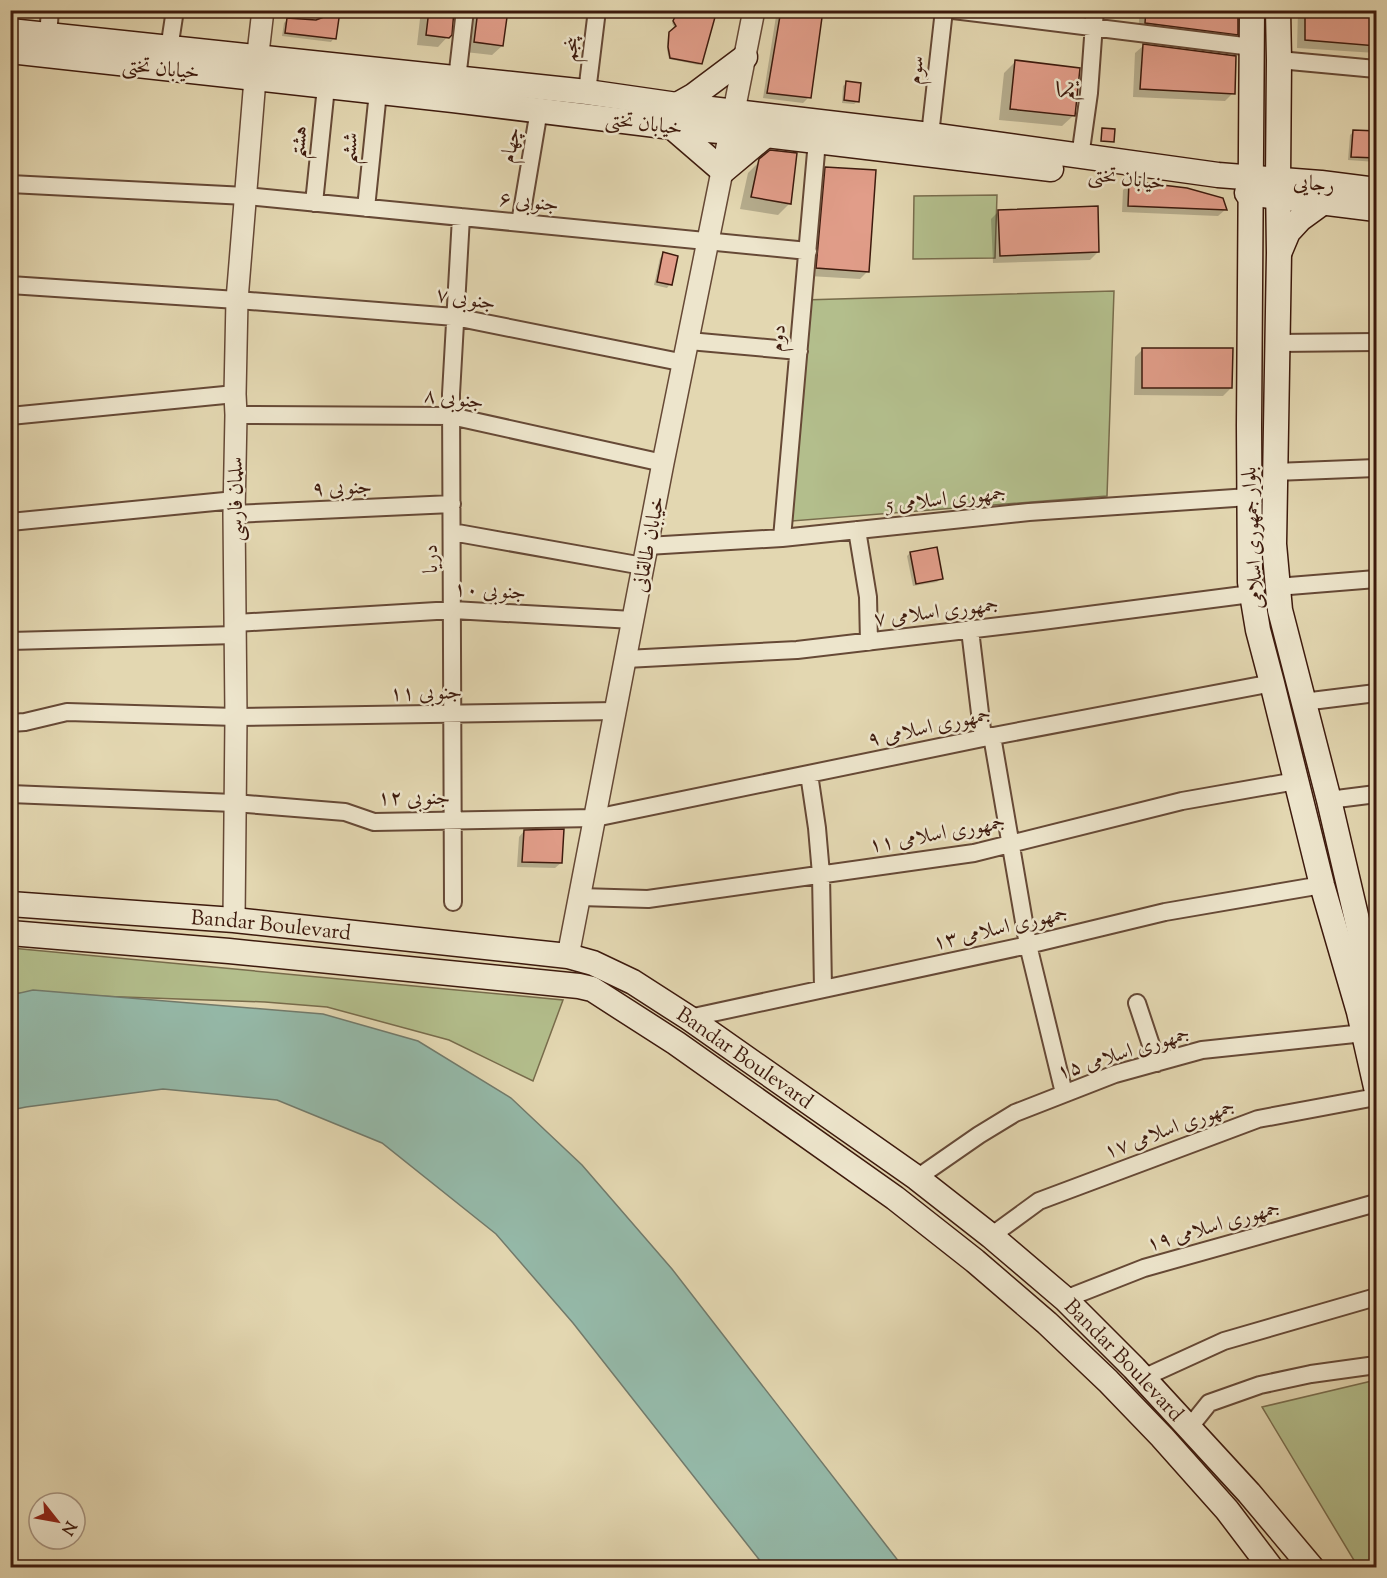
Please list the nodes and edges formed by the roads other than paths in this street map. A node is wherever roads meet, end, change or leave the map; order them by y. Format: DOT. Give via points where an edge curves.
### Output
graph roads {
  1 [pos="50,10"];
  2 [pos="175,10"];
  3 [pos="263,10"];
  4 [pos="465,10"];
  5 [pos="597,10"];
  6 [pos="754,10"];
  7 [pos="944,10"];
  8 [pos="953,10"];
  9 [pos="1095,10"];
  10 [pos="1252,10"];
  11 [pos="1278,10"];
  12 [pos="1093,28"];
  13 [pos="10,31"];
  14 [pos="48,36"];
  15 [pos="1252,47"];
  16 [pos="169,48"];
  17 [pos="10,51"];
  18 [pos="745,57"];
  19 [pos="1279,60"];
  20 [pos="256,68"];
  21 [pos="1377,69"];
  22 [pos="457,79"];
  23 [pos="326,87"];
  24 [pos="378,92"];
  25 [pos="587,92"];
  26 [pos="538,110"];
  27 [pos="674,116"];
  28 [pos="732,122"];
  29 [pos="766,135"];
  30 [pos="930,135"];
  31 [pos="817,141"];
  32 [pos="1251,153"];
  33 [pos="1278,154"];
  34 [pos="1080,157"];
  35 [pos="723,171"];
  36 [pos="1219,182"];
  37 [pos="10,184"];
  38 [pos="1250,186"];
  39 [pos="1278,189"];
  40 [pos="1377,190"];
  41 [pos="1322,193"];
  42 [pos="246,196"];
  43 [pos="314,203"];
  44 [pos="366,208"];
  45 [pos="1377,209"];
  46 [pos="461,217"];
  47 [pos="1251,222"];
  48 [pos="520,223"];
  49 [pos="709,241"];
  50 [pos="808,251"];
  51 [pos="1279,253"];
  52 [pos="10,285"];
  53 [pos="237,300"];
  54 [pos="456,317"];
  55 [pos="689,341"];
  56 [pos="1377,342"];
  57 [pos="1278,343"];
  58 [pos="799,351"];
  59 [pos="685,363"];
  60 [pos="236,404"];
  61 [pos="10,416"];
  62 [pos="451,416"];
  63 [pos="663,463"];
  64 [pos="1377,468"];
  65 [pos="1275,472"];
  66 [pos="1249,496"];
  67 [pos="452,504"];
  68 [pos="235,507"];
  69 [pos="10,522"];
  70 [pos="857,530"];
  71 [pos="452,532"];
  72 [pos="782,538"];
  73 [pos="645,556"];
  74 [pos="1377,579"];
  75 [pos="1277,587"];
  76 [pos="1251,594"];
  77 [pos="453,610"];
  78 [pos="633,620"];
  79 [pos="236,629"];
  80 [pos="970,630"];
  81 [pos="10,641"];
  82 [pos="868,642"];
  83 [pos="626,659"];
  84 [pos="1272,683"];
  85 [pos="1377,693"];
  86 [pos="1303,702"];
  87 [pos="616,711"];
  88 [pos="453,714"];
  89 [pos="236,717"];
  90 [pos="10,723"];
  91 [pos="987,737"];
  92 [pos="809,774"];
  93 [pos="1296,781"];
  94 [pos="10,794"];
  95 [pos="1377,794"];
  96 [pos="1329,800"];
  97 [pos="234,803"];
  98 [pos="595,818"];
  99 [pos="452,820"];
  100 [pos="1011,843"];
  101 [pos="821,874"];
  102 [pos="1322,885"];
  103 [pos="580,897"];
  104 [pos="453,902"];
  105 [pos="10,904"];
  106 [pos="117,912"];
  107 [pos="234,920"];
  108 [pos="10,933"];
  109 [pos="116,941"];
  110 [pos="1028,945"];
  111 [pos="568,956"];
  112 [pos="823,989"];
  113 [pos="1376,999"];
  114 [pos="1137,1002"];
  115 [pos="689,1018"];
  116 [pos="1364,1033"];
  117 [pos="1157,1063"];
  118 [pos="1377,1087"];
  119 [pos="1064,1093"];
  120 [pos="1377,1097"];
  121 [pos="917,1178"];
  122 [pos="1377,1203"];
  123 [pos="991,1236"];
  124 [pos="1377,1297"];
  125 [pos="1065,1299"];
  126 [pos="1377,1365"];
  127 [pos="1143,1378"];
  128 [pos="1189,1428"];
  129 [pos="1231,1474"];
  130 [pos="1211,1492"];
  131 [pos="1271,1568"];
  132 [pos="1312,1568"];
  1 -- 14 [label="street"];
  2 -- 16 [label="street"];
  3 -- 20 [label="street, سلمان فارسی"];
  4 -- 22 [label="street"];
  5 -- 25 [label="street, پنجم"];
  6 -- 18 [label="street, خیابان طالقانی"];
  7 -- 30 [label="street, سوم"];
  8 -- 12 [label="street"];
  9 -- 12 [label="street"];
  10 -- 15 [label="main road, بلوار جمهوری اسلامی"];
  11 -- 19 [label="main road, بلوار جمهوری اسلامی"];
  12 -- 15 [label="street"];
  12 -- 34 [label="street, یکم"];
  13 -- 14 [label="main road, خیابان تختی"];
  14 -- 16 [label="main road, خیابان تختی"];
  15 -- 32 [label="main road, بلوار جمهوری اسلامی"];
  16 -- 20 [label="main road, خیابان تختی"];
  17 -- 20 [label="main road, خیابان تختی"];
  18 -- 27 [label="main road" via="693,96"];
  18 -- 28 [label="street, خیابان طالقانی"];
  19 -- 21 [label="street"];
  19 -- 33 [label="main road, بلوار جمهوری اسلامی"];
  20 -- 22 [label="main road, خیابان تختی"];
  20 -- 23 [label="main road, خیابان تختی"];
  20 -- 42 [label="street, سلمان فارسی"];
  22 -- 25 [label="main road, خیابان تختی"];
  23 -- 24 [label="main road, خیابان تختی"];
  23 -- 43 [label="street, هشتم"];
  24 -- 26 [label="main road, خیابان تختی"];
  24 -- 44 [label="street, ششم"];
  25 -- 27 [label="main road, خیابان تختی"];
  26 -- 27 [label="main road, خیابان تختی"];
  26 -- 48 [label="street, چهام"];
  27 -- 28 [label="main road, خیابان تختی"];
  27 -- 35 [label="main road"];
  28 -- 29 [label="main road, خیابان تختی"];
  28 -- 30 [label="main road, خیابان تختی"];
  28 -- 35 [label="street, خیابان طالقانی"];
  29 -- 31 [label="main road, خیابان تختی"];
  29 -- 35 [label="main road"];
  30 -- 34 [label="main road, خیابان تختی"];
  31 -- 36 [label="main road, خیابان تختی"];
  31 -- 50 [label="street, دوم"];
  32 -- 36 [label="main road"];
  32 -- 38 [label="main road, بلوار جمهوری اسلامی"];
  33 -- 39 [label="main road, بلوار جمهوری اسلامی"];
  33 -- 41 [label="main road"];
  34 -- 36 [label="main road, خیابان تختی"];
  35 -- 49 [label="street, خیابان طالقانی"];
  36 -- 38 [label="main road, خیابان تختی"];
  36 -- 47 [label="main road"];
  37 -- 42 [label="street, ۶ جنوبی"];
  38 -- 39 [label="main road, رجایی"];
  38 -- 47 [label="main road, بلوار جمهوری اسلامی"];
  39 -- 41 [label="main road, رجایی"];
  39 -- 51 [label="main road, بلوار جمهوری اسلامی"];
  40 -- 41 [label="main road, رجایی"];
  41 -- 45 [label="main road, رجایی"];
  41 -- 51 [label="main road" via="1288,232"];
  42 -- 43 [label="street, ۶ جنوبی"];
  42 -- 53 [label="street, سلمان فارسی"];
  43 -- 44 [label="street, ۶ جنوبی"];
  44 -- 46 [label="street, ۶ جنوبی"];
  46 -- 48 [label="street, ۶ جنوبی"];
  46 -- 54 [label="street, دریا"];
  47 -- 66 [label="main road, بلوار جمهوری اسلامی"];
  48 -- 49 [label="street, ۶ جنوبی"];
  49 -- 50 [label="street, ۶ جنوبی"];
  49 -- 55 [label="street, خیابان طالقانی"];
  50 -- 58 [label="street, دوم"];
  51 -- 57 [label="main road, بلوار جمهوری اسلامی"];
  52 -- 53 [label="street, ۷ جنوبی"];
  53 -- 54 [label="street, ۷ جنوبی"];
  53 -- 60 [label="street, سلمان فارسی"];
  54 -- 59 [label="street, ۷ جنوبی"];
  54 -- 62 [label="street, دریا"];
  55 -- 58 [label="street"];
  55 -- 59 [label="street, خیابان طالقانی"];
  56 -- 57 [label="street"];
  57 -- 65 [label="main road, بلوار جمهوری اسلامی"];
  58 -- 72 [label="street, دوم"];
  59 -- 63 [label="street, خیابان طالقانی"];
  60 -- 61 [label="street, ۸ جنوبی"];
  60 -- 62 [label="street, ۸ جنوبی"];
  60 -- 68 [label="street, سلمان فارسی"];
  62 -- 63 [label="street, ۸ جنوبی"];
  62 -- 67 [label="street, دریا"];
  63 -- 73 [label="street, خیابان طالقانی"];
  64 -- 65 [label="street"];
  65 -- 75 [label="main road, بلوار جمهوری اسلامی"];
  66 -- 70 [label="street, جمهوری اسلامی 5" via="1029,512"];
  66 -- 76 [label="main road, بلوار جمهوری اسلامی"];
  67 -- 68 [label="street, ۹ جنوبی"];
  67 -- 71 [label="street, دریا"];
  68 -- 69 [label="street, ۹ جنوبی"];
  68 -- 79 [label="street, سلمان فارسی"];
  70 -- 72 [label="street, جمهوری اسلامی 5"];
  70 -- 82 [label="street" via="868,597"];
  71 -- 73 [label="street"];
  71 -- 77 [label="street, دریا"];
  72 -- 73 [label="street, جمهوری اسلامی 5"];
  73 -- 78 [label="street, خیابان طالقانی"];
  74 -- 75 [label="street"];
  75 -- 86 [label="main road, بلوار جمهوری اسلامی"];
  76 -- 80 [label="street, جمهوری اسلامی ۷"];
  76 -- 84 [label="main road, بلوار جمهوری اسلامی"];
  77 -- 78 [label="street, ۱۰ جنوبی"];
  77 -- 79 [label="street, ۱۰ جنوبی"];
  77 -- 88 [label="street, دریا"];
  78 -- 83 [label="street, خیابان طالقانی"];
  79 -- 81 [label="street, ۱۰ جنوبی"];
  79 -- 89 [label="street, سلمان فارسی"];
  80 -- 82 [label="street, جمهوری اسلامی ۷"];
  80 -- 91 [label="street"];
  82 -- 83 [label="street, جمهوری اسلامی ۷" via="797,650"];
  83 -- 87 [label="street, خیابان طالقانی"];
  84 -- 91 [label="street, جمهوری اسلامی ۹"];
  84 -- 93 [label="main road, بلوار جمهوری اسلامی"];
  85 -- 86 [label="street"];
  86 -- 96 [label="main road, بلوار جمهوری اسلامی"];
  87 -- 88 [label="street, ۱۱ جنوبی"];
  87 -- 98 [label="street, خیابان طالقانی"];
  88 -- 89 [label="street, ۱۱ جنوبی"];
  88 -- 99 [label="street, دریا"];
  89 -- 90 [label="street, ۱۱ جنوبی" via="68,712"];
  89 -- 97 [label="street, سلمان فارسی"];
  91 -- 92 [label="street, جمهوری اسلامی ۹"];
  91 -- 100 [label="street"];
  92 -- 98 [label="street, جمهوری اسلامی ۹"];
  92 -- 101 [label="street"];
  93 -- 100 [label="street, جمهوری اسلامی ۱۱" via="1182,801"];
  93 -- 102 [label="main road, بلوار جمهوری اسلامی"];
  94 -- 97 [label="street, ۱۲ جنوبی"];
  95 -- 96 [label="street"];
  96 -- 113 [label="main road, بلوار جمهوری اسلامی"];
  97 -- 99 [label="street, ۱۲ جنوبی" via="345,812 374,822"];
  97 -- 107 [label="street, سلمان فارسی"];
  98 -- 99 [label="street, ۱۲ جنوبی"];
  98 -- 103 [label="street, خیابان طالقانی"];
  99 -- 104 [label="street, دریا"];
  100 -- 101 [label="street, جمهوری اسلامی ۱۱" via="974,853"];
  100 -- 110 [label="street"];
  101 -- 103 [label="street, جمهوری اسلامی ۱۱" via="648,898"];
  101 -- 112 [label="street"];
  102 -- 110 [label="street, جمهوری اسلامی ۱۳" via="1165,912"];
  102 -- 116 [label="main road, بلوار جمهوری اسلامی"];
  103 -- 111 [label="street, خیابان طالقانی"];
  105 -- 106 [label="main road, Bandar Boulevard"];
  106 -- 107 [label="main road, Bandar Boulevard"];
  106 -- 109 [label="main road"];
  107 -- 111 [label="main road, Bandar Boulevard"];
  108 -- 109 [label="main road, Bandar Boulevard"];
  109 -- 130 [label="main road, Bandar Boulevard" via="592,989 895,1198 975,1261 1108,1382"];
  110 -- 112 [label="street, جمهوری اسلامی ۱۳"];
  110 -- 119 [label="street"];
  111 -- 115 [label="main road, Bandar Boulevard" via="633,982"];
  112 -- 115 [label="street, جمهوری اسلامی ۱۳"];
  114 -- 117 [label="street"];
  115 -- 121 [label="main road, Bandar Boulevard"];
  116 -- 117 [label="street, جمهوری اسلامی ۱۵" via="1202,1050"];
  116 -- 118 [label="main road, بلوار جمهوری اسلامی"];
  117 -- 119 [label="street, جمهوری اسلامی ۱۵"];
  119 -- 121 [label="street, جمهوری اسلامی ۱۵" via="1015,1113"];
  120 -- 123 [label="street, جمهوری اسلامی ۱۷" via="1258,1119 1039,1201"];
  121 -- 123 [label="main road, Bandar Boulevard"];
  122 -- 125 [label="street, جمهوری اسلامی ۱۹" via="1144,1268"];
  123 -- 125 [label="main road, Bandar Boulevard"];
  124 -- 127 [label="street" via="1224,1341"];
  125 -- 127 [label="main road, Bandar Boulevard"];
  126 -- 128 [label="street" via="1260,1385 1209,1403"];
  127 -- 128 [label="main road, Bandar Boulevard"];
  128 -- 129 [label="main road, Bandar Boulevard"];
  129 -- 130 [label="main road"];
  129 -- 132 [label="main road, Bandar Boulevard"];
  130 -- 131 [label="main road, Bandar Boulevard"];
}
